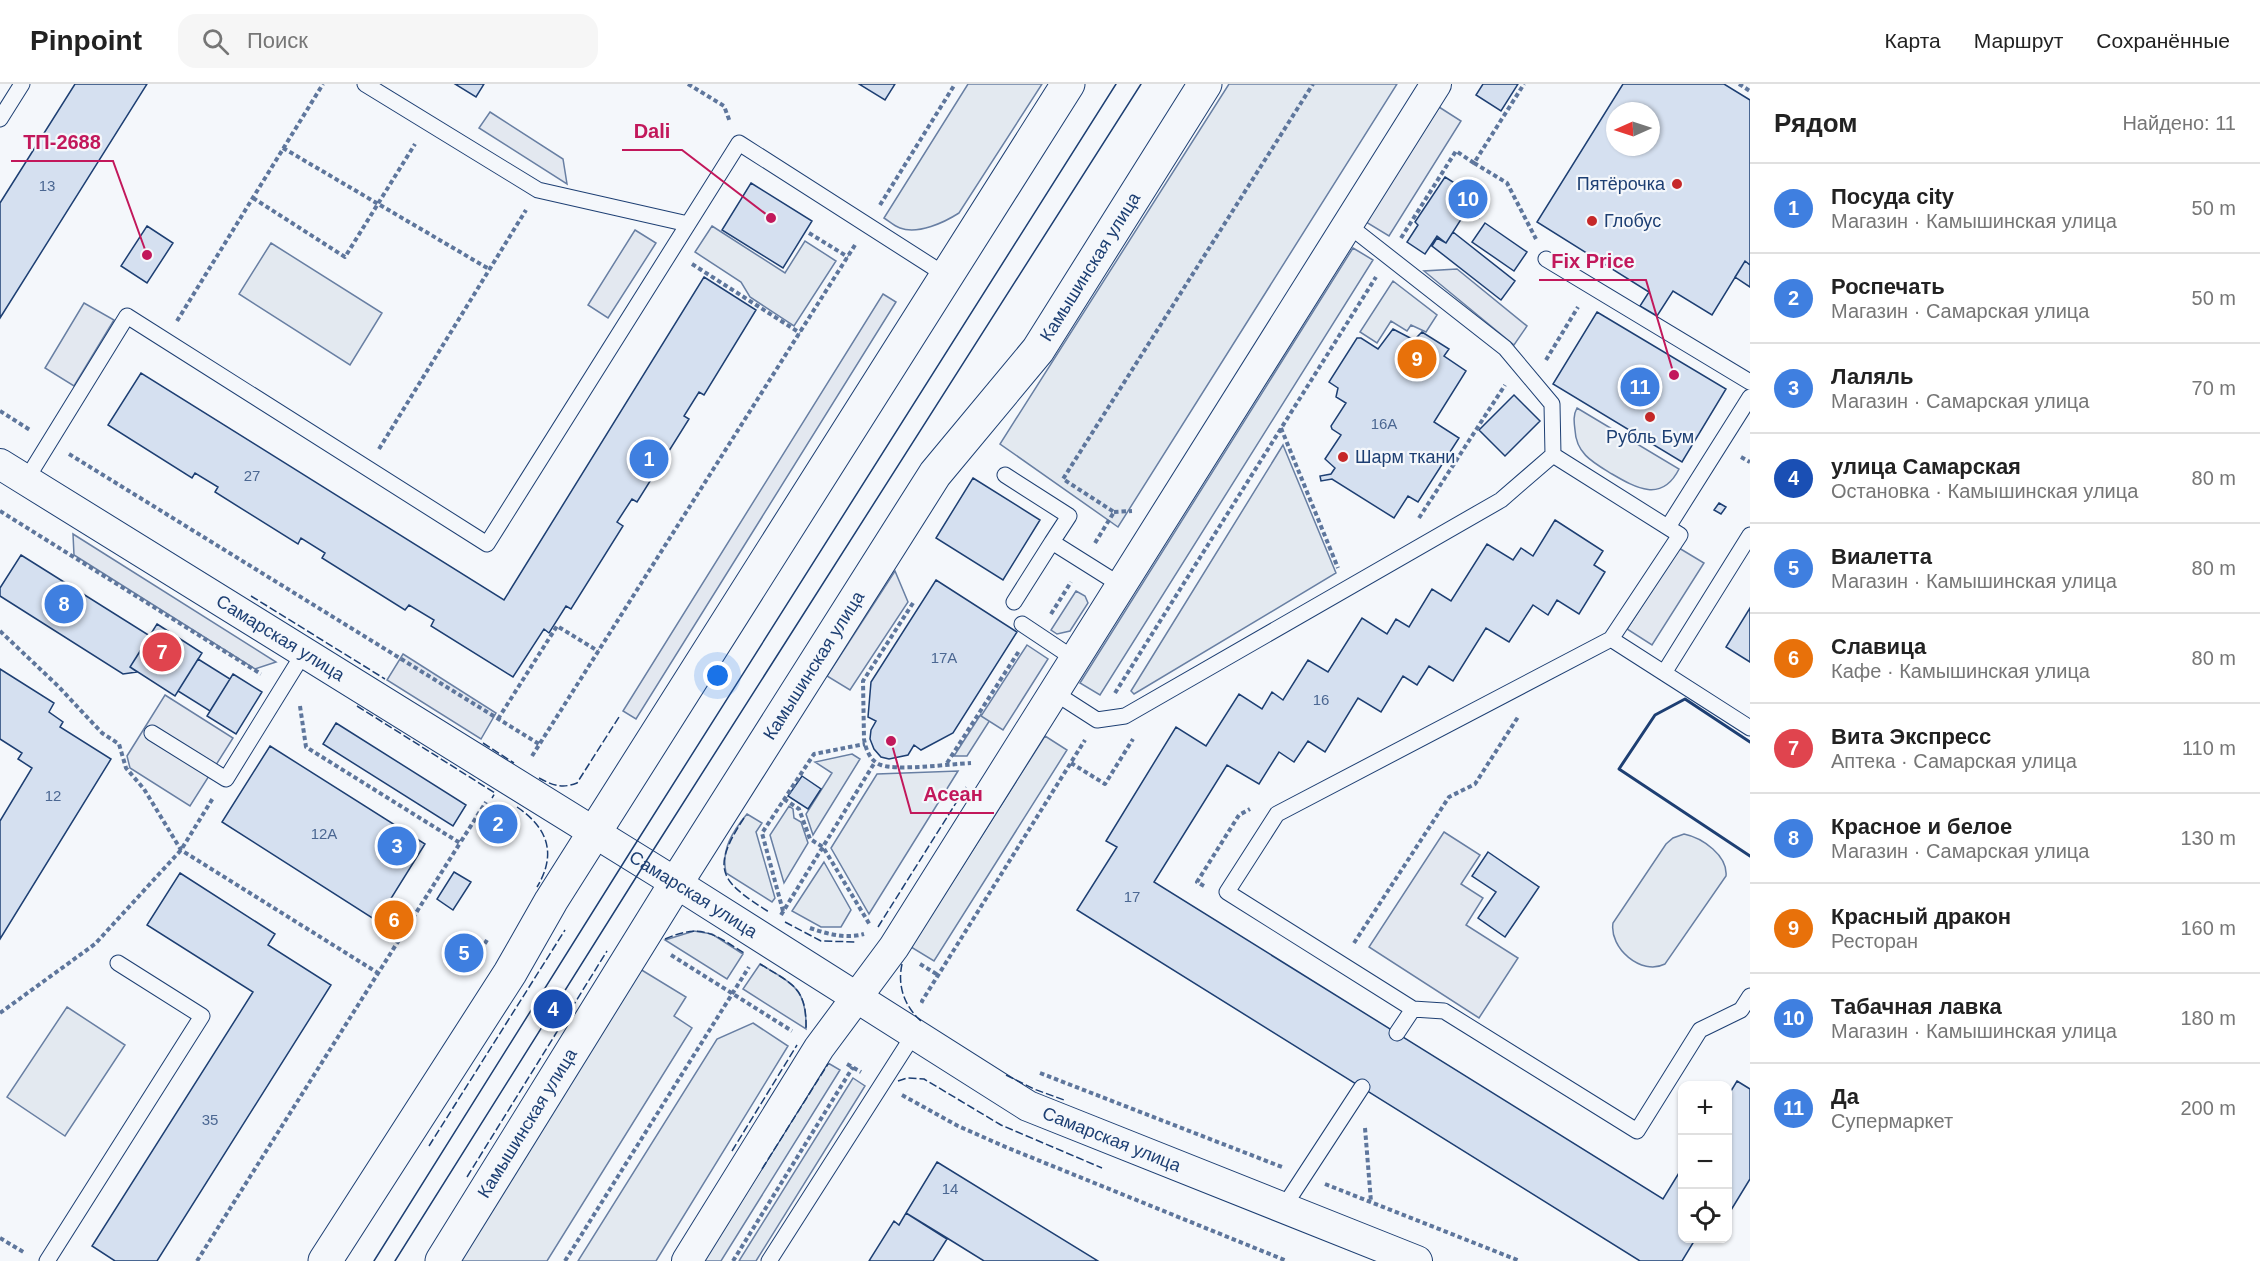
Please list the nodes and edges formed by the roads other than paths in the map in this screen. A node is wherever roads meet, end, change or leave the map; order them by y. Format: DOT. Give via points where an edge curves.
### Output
graph roads {
  1 [pos="22,84"];
  2 [pos="365,84"];
  3 [pos="1068,84"];
  4 [pos="1205,84"];
  5 [pos="1436,84"];
  6 [pos="0,119"];
  7 [pos="688,224"];
  8 [pos="1348,225"];
  9 [pos="1546,259"];
  10 [pos="947,276"];
  11 [pos="1750,382"];
  12 [pos="1750,397"];
  13 [pos="1553,455"];
  14 [pos="0,464"];
  15 [pos="1005,475"];
  16 [pos="26,480"];
  17 [pos="1668,527"];
  18 [pos="1750,535"];
  19 [pos="1052,543"];
  20 [pos="1122,586"];
  21 [pos="1014,602"];
  22 [pos="1030,630"];
  23 [pos="1611,639"];
  24 [pos="304,651"];
  25 [pos="1076,660"];
  26 [pos="1664,673"];
  27 [pos="1055,693"];
  28 [pos="1750,728"];
  29 [pos="152,734"];
  30 [pos="595,832"];
  31 [pos="676,883"];
  32 [pos="118,963"];
  33 [pos="1750,996"];
  34 [pos="857,997"];
  35 [pos="1413,1009"];
  36 [pos="1397,1033"];
  37 [pos="914,1034"];
  38 [pos="1362,1087"];
  39 [pos="1283,1208"];
  40 [pos="47,1261"];
  41 [pos="325,1261"];
  42 [pos="442,1261"];
  43 [pos="687,1261"];
  44 [pos="770,1261"];
  45 [pos="1417,1261"];
  1 -- 6 [label="lane"];
  2 -- 7 [label="lane" via="538,190"];
  3 -- 10 [label="main road"];
  4 -- 31 [label="main road, Камышинская улица" via="1038,350 935,474"];
  5 -- 8 [label="street"];
  7 -- 10 [label="lane" via="739,143"];
  7 -- 16 [label="lane" via="487,544 127,316"];
  8 -- 13 [label="lane" via="1519,363 1552,404"];
  8 -- 20 [label="street"];
  9 -- 11 [label="lane"];
  10 -- 30 [label="main road"];
  12 -- 17 [label="lane"];
  13 -- 17 [label="lane"];
  13 -- 27 [label="lane" via="1501,500 1125,716 1097,720"];
  14 -- 16 [label="street, Самарская улица"];
  15 -- 19 [label="lane" via="1069,516"];
  16 -- 24 [label="street, Самарская улица"];
  17 -- 23 [label="lane" via="1680,535"];
  18 -- 26 [label="lane"];
  19 -- 20 [label="lane"];
  19 -- 21 [label="lane"];
  20 -- 25 [label="street"];
  22 -- 25 [label="lane"];
  23 -- 26 [label="lane"];
  23 -- 35 [label="lane" via="1277,814 1227,892"];
  24 -- 29 [label="lane" via="226,779"];
  24 -- 30 [label="street, Самарская улица"];
  25 -- 27 [label="street"];
  26 -- 28 [label="lane"];
  27 -- 34 [label="street" via="894,947"];
  30 -- 31 [label="street, Самарская улица"];
  30 -- 41 [label="main road" via="510,973"];
  31 -- 34 [label="street, Самарская улица"];
  31 -- 42 [label="main road, Камышинская улица"];
  32 -- 40 [label="lane" via="202,1016"];
  33 -- 35 [label="lane" via="1741,1010 1700,1030 1637,1131 1444,1011"];
  34 -- 37 [label="street, Самарская улица"];
  34 -- 43 [label="street" via="819,1048"];
  35 -- 36 [label="lane"];
  37 -- 39 [label="street, Самарская улица" via="1028,1106"];
  37 -- 44 [label="lane"];
  38 -- 39 [label="lane"];
  39 -- 45 [label="street, Самарская улица"];
}
